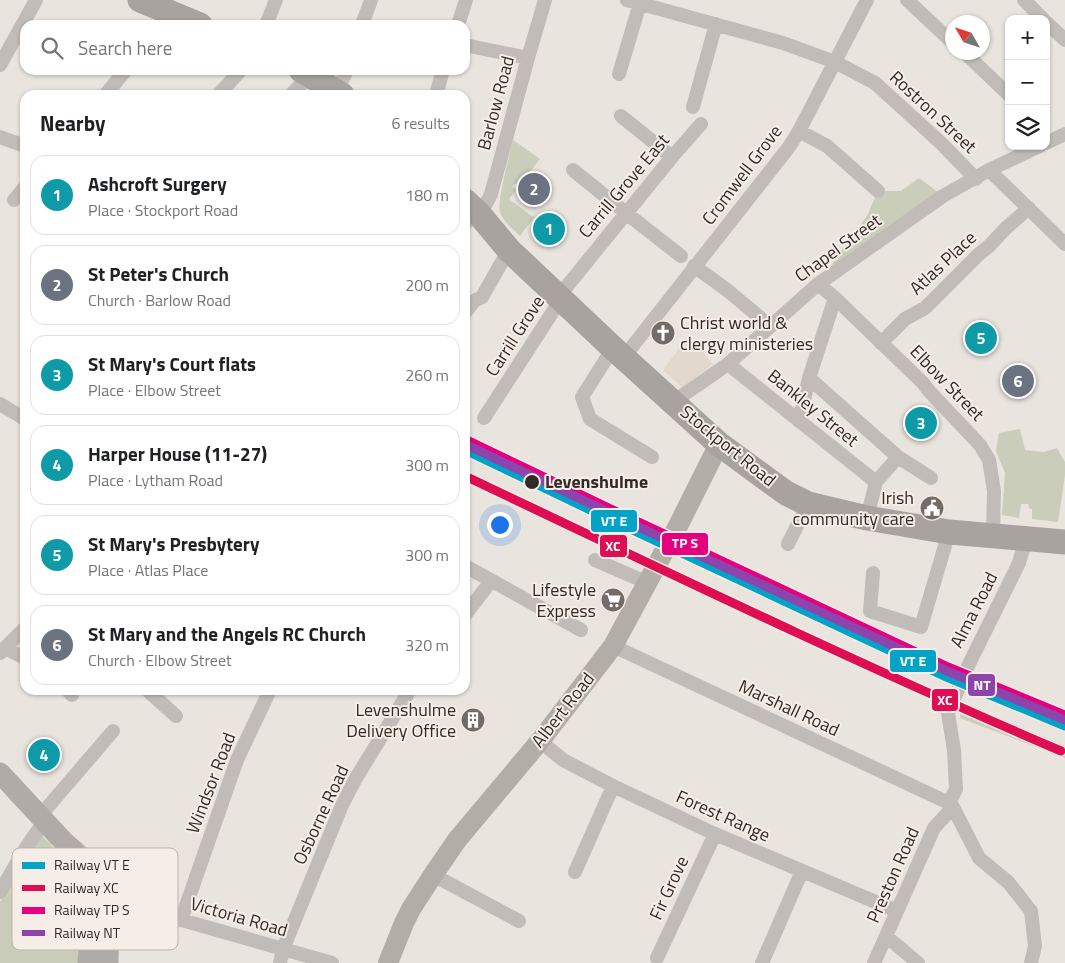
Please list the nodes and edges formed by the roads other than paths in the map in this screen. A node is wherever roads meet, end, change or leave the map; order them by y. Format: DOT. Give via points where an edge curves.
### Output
graph roads {
  1 [pos="36,0"];
  2 [pos="140,0"];
  3 [pos="276,0"];
  4 [pos="371,0"];
  5 [pos="466,0"];
  6 [pos="545,0"];
  7 [pos="867,0"];
  8 [pos="907,0"];
  9 [pos="1024,0"];
  10 [pos="634,2"];
  11 [pos="1039,15"];
  12 [pos="25,20"];
  13 [pos="169,20"];
  14 [pos="268,20"];
  15 [pos="364,20"];
  16 [pos="460,20"];
  17 [pos="716,24"];
  18 [pos="1050,26"];
  19 [pos="20,29"];
  20 [pos="945,35"];
  21 [pos="1065,40"];
  22 [pos="470,46"];
  23 [pos="528,58"];
  24 [pos="972,60"];
  25 [pos="835,62"];
  26 [pos="0,65"];
  27 [pos="619,74"];
  28 [pos="122,75"];
  29 [pos="236,75"];
  30 [pos="303,75"];
  31 [pos="313,75"];
  32 [pos="442,75"];
  33 [pos="342,85"];
  34 [pos="108,90"];
  35 [pos="222,90"];
  36 [pos="296,90"];
  37 [pos="437,90"];
  38 [pos="1005,91"];
  39 [pos="692,107"];
  40 [pos="621,116"];
  41 [pos="701,124"];
  42 [pos="799,130"];
  43 [pos="0,137"];
  44 [pos="20,144"];
  45 [pos="1030,150"];
  46 [pos="672,157"];
  47 [pos="573,170"];
  48 [pos="989,170"];
  49 [pos="976,178"];
  50 [pos="878,191"];
  51 [pos="20,193"];
  52 [pos="14,200"];
  53 [pos="1028,208"];
  54 [pos="470,213"];
  55 [pos="626,213"];
  56 [pos="470,214"];
  57 [pos="1065,244"];
  58 [pos="512,252"];
  59 [pos="682,256"];
  60 [pos="694,266"];
  61 [pos="818,284"];
  62 [pos="560,298"];
  63 [pos="835,298"];
  64 [pos="470,306"];
  65 [pos="770,326"];
  66 [pos="881,343"];
  67 [pos="618,353"];
  68 [pos="728,364"];
  69 [pos="809,378"];
  70 [pos="673,402"];
  71 [pos="0,404"];
  72 [pos="20,417"];
  73 [pos="484,418"];
  74 [pos="799,421"];
  75 [pos="719,444"];
  76 [pos="652,457"];
  77 [pos="898,457"];
  78 [pos="931,478"];
  79 [pos="876,482"];
  80 [pos="808,504"];
  81 [pos="867,518"];
  82 [pos="949,532"];
  83 [pos="993,536"];
  84 [pos="1026,539"];
  85 [pos="1065,542"];
  86 [pos="788,544"];
  87 [pos="596,560"];
  88 [pos="470,569"];
  89 [pos="873,573"];
  90 [pos="491,581"];
  91 [pos="648,583"];
  92 [pos="470,608"];
  93 [pos="581,630"];
  94 [pos="20,633"];
  95 [pos="613,646"];
  96 [pos="2,650"];
  97 [pos="20,656"];
  98 [pos="153,695"];
  99 [pos="268,695"];
  100 [pos="407,695"];
  101 [pos="176,716"];
  102 [pos="113,731"];
  103 [pos="540,742"];
  104 [pos="0,773"];
  105 [pos="613,786"];
  106 [pos="951,805"];
  107 [pos="43,819"];
  108 [pos="715,834"];
  109 [pos="64,842"];
  110 [pos="27,848"];
  111 [pos="67,848"];
  112 [pos="71,848"];
  113 [pos="802,871"];
  114 [pos="12,872"];
  115 [pos="575,872"];
  116 [pos="433,875"];
  117 [pos="0,892"];
  118 [pos="897,912"];
  119 [pos="178,919"];
  120 [pos="181,920"];
  121 [pos="520,921"];
  122 [pos="886,936"];
  123 [pos="283,949"];
  124 [pos="88,950"];
  125 [pos="108,950"];
  126 [pos="657,958"];
  127 [pos="88,963"];
  128 [pos="108,963"];
  129 [pos="280,963"];
  130 [pos="332,963"];
  131 [pos="388,963"];
  132 [pos="762,963"];
  133 [pos="874,963"];
  134 [pos="918,963"];
  135 [pos="1031,963"];
  1 -- 12 [label="street"];
  2 -- 13 [label="highway"];
  3 -- 14 [label="street"];
  4 -- 15 [label="street"];
  5 -- 16 [label="street"];
  6 -- 23 [label="street, Barlow Road"];
  7 -- 25 [label="street, Cromwell Grove"];
  8 -- 20 [label="street"];
  9 -- 11 [label="street"];
  10 -- 17 [label="street, Rostron Street"];
  10 -- 27 [label="street"];
  17 -- 25 [label="street, Rostron Street"];
  17 -- 39 [label="street"];
  18 -- 21 [label="street"];
  19 -- 26 [label="street"];
  22 -- 23 [label="street"];
  23 -- 54 [label="street, Barlow Road" via="491,194 484,208"];
  24 -- 38 [label="street"];
  25 -- 42 [label="street, Cromwell Grove"];
  25 -- 49 [label="street, Rostron Street" via="875,83"];
  28 -- 34 [label="street"];
  29 -- 35 [label="street"];
  30 -- 36 [label="street"];
  31 -- 33 [label="highway"];
  32 -- 37 [label="street"];
  40 -- 46 [label="street"];
  41 -- 46 [label="street, Carrill Grove East"];
  42 -- 50 [label="street" via="828,146"];
  42 -- 60 [label="street, Cromwell Grove" via="781,158"];
  43 -- 44 [label="street"];
  45 -- 48 [label="street, Chapel Street"];
  46 -- 55 [label="street, Carrill Grove East"];
  47 -- 55 [label="street"];
  48 -- 49 [label="street, Chapel Street"];
  48 -- 53 [label="street"];
  49 -- 61 [label="street, Chapel Street" via="944,196"];
  51 -- 52 [label="street"];
  53 -- 57 [label="street"];
  53 -- 66 [label="street, Atlas Place" via="925,308 905,319"];
  55 -- 59 [label="street"];
  55 -- 62 [label="street, Carrill Grove East"];
  56 -- 58 [label="highway, Stockport Road"];
  58 -- 62 [label="highway, Stockport Road"];
  58 -- 64 [label="street" via="503,260 482,298"];
  60 -- 65 [label="street"];
  60 -- 67 [label="street, Cromwell Grove"];
  61 -- 63 [label="street, Elbow Street"];
  61 -- 65 [label="street, Chapel Street"];
  62 -- 67 [label="highway, Stockport Road"];
  62 -- 73 [label="street, Carrill Grove"];
  63 -- 66 [label="street, Elbow Street"];
  63 -- 69 [label="street"];
  65 -- 68 [label="street, Chapel Street"];
  66 -- 83 [label="street, Elbow Street" via="923,383 980,445 989,460 994,492"];
  67 -- 70 [label="highway, Stockport Road"];
  67 -- 76 [label="street, Cromwell Grove" via="582,397 583,401 590,419"];
  68 -- 70 [label="street, Chapel Street"];
  68 -- 74 [label="street, Bankley Street"];
  69 -- 74 [label="street"];
  69 -- 77 [label="street"];
  70 -- 75 [label="highway, Stockport Road"];
  71 -- 72 [label="street"];
  74 -- 79 [label="street, Bankley Street"];
  75 -- 80 [label="highway, Stockport Road" via="786,493"];
  75 -- 91 [label="main road, Albert Road"];
  77 -- 78 [label="street"];
  77 -- 79 [label="street"];
  79 -- 81 [label="street"];
  80 -- 81 [label="highway, Stockport Road"];
  80 -- 86 [label="street"];
  81 -- 82 [label="highway, Stockport Road"];
  82 -- 83 [label="highway, Stockport Road"];
  82 -- 89 [label="street" via="922,627 870,611"];
  83 -- 84 [label="highway, Stockport Road"];
  84 -- 85 [label="highway, Stockport Road"];
  84 -- 106 [label="street, Alma Road" via="1019,563 968,664 948,713 956,789"];
  87 -- 91 [label="street"];
  88 -- 90 [label="street"];
  90 -- 92 [label="street"];
  90 -- 93 [label="street"];
  91 -- 95 [label="main road, Albert Road"];
  94 -- 96 [label="street"];
  95 -- 103 [label="main road, Albert Road"];
  95 -- 106 [label="street, Marshall Road"];
  96 -- 97 [label="street"];
  98 -- 101 [label="street"];
  99 -- 120 [label="street, Windsor Road" via="237,760"];
  100 -- 123 [label="street, Osborne Road" via="346,798"];
  102 -- 107 [label="street"];
  103 -- 105 [label="street, Forest Range" via="563,760"];
  103 -- 116 [label="main road, Albert Road"];
  104 -- 107 [label="main road"];
  105 -- 108 [label="street, Forest Range"];
  105 -- 115 [label="street"];
  106 -- 118 [label="street, Preston Road" via="934,828"];
  106 -- 135 [label="street" via="979,858 1008,882 1031,911 1035,946"];
  107 -- 109 [label="main road"];
  107 -- 110 [label="street"];
  108 -- 113 [label="street, Forest Range"];
  108 -- 126 [label="street, Fir Grove"];
  109 -- 111 [label="main road"];
  109 -- 112 [label="main road"];
  113 -- 118 [label="street, Forest Range"];
  113 -- 132 [label="street"];
  114 -- 117 [label="street"];
  116 -- 121 [label="street"];
  116 -- 131 [label="main road, Albert Road" via="404,923"];
  118 -- 122 [label="street, Preston Road"];
  119 -- 120 [label="street, Victoria Road"];
  120 -- 123 [label="street, Victoria Road"];
  122 -- 133 [label="street, Preston Road"];
  122 -- 134 [label="street"];
  123 -- 129 [label="street, Osborne Road"];
  123 -- 130 [label="street, Victoria Road"];
  124 -- 127 [label="main road"];
  125 -- 128 [label="main road"];
}
